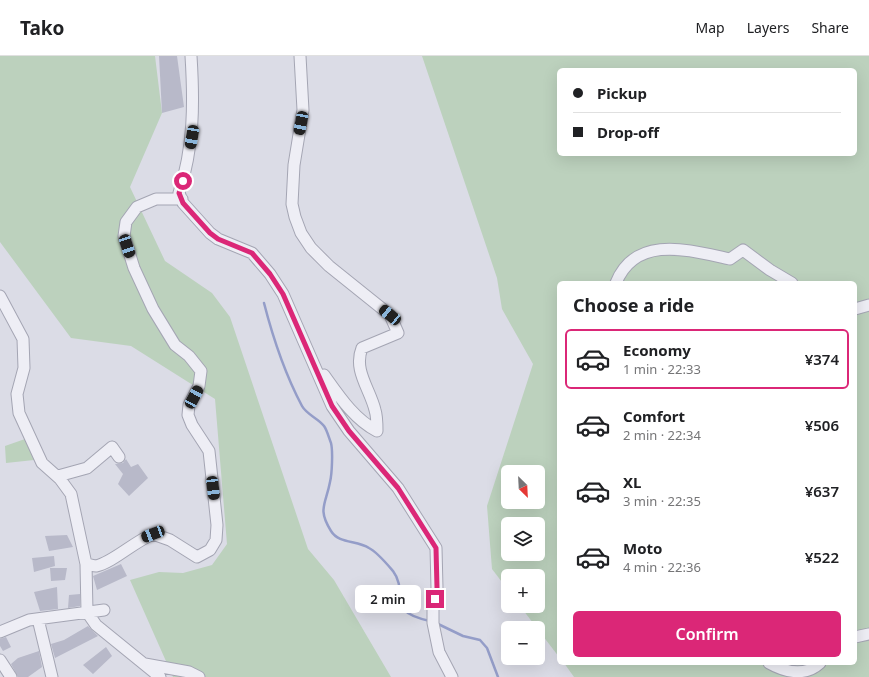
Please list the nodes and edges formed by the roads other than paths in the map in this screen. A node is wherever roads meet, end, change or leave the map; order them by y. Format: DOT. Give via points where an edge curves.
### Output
graph roads {
  1 [pos="191,56"];
  2 [pos="300,56"];
  3 [pos="182,199"];
  4 [pos="617,281"];
  5 [pos="789,281"];
  6 [pos="0,296"];
  7 [pos="869,305"];
  8 [pos="857,308"];
  9 [pos="310,354"];
  10 [pos="119,457"];
  11 [pos="58,476"];
  12 [pos="86,564"];
  13 [pos="104,610"];
  14 [pos="87,612"];
  15 [pos="38,619"];
  16 [pos="0,632"];
  17 [pos="869,634"];
  18 [pos="857,637"];
  19 [pos="0,660"];
  20 [pos="144,664"];
  21 [pos="772,665"];
  22 [pos="818,665"];
  23 [pos="11,677"];
  24 [pos="52,677"];
  25 [pos="160,677"];
  26 [pos="199,677"];
  27 [pos="452,677"];
  1 -- 3 [label="street" via="194,97 192,137 179,193"];
  2 -- 9 [label="street" via="303,110 294,165 292,204 295,218 311,248 329,266 390,315 398,333 362,348 359,354 359,369 376,410 377,431 356,417"];
  3 -- 9 [label="street" via="210,233 252,253 270,274 283,294"];
  3 -- 12 [label="street" via="156,199 138,207 126,222 124,236 134,268 153,308 175,345 189,356 201,371 199,386 189,405 188,415 208,451 217,525 216,540 210,550 197,557 170,540 153,534 95,566"];
  4 -- 5 [label="street" via="636,258 666,248 730,259 743,250"];
  6 -- 11 [label="street" via="24,339 24,368 17,394 19,413 42,463"];
  7 -- 8 [label="street"];
  9 -- 27 [label="street" via="332,406 368,455 398,488 436,548 437,588 433,623 439,652"];
  10 -- 11 [label="street" via="112,447 87,468"];
  11 -- 12 [label="street" via="70,494"];
  12 -- 14 [label="street"];
  13 -- 14 [label="street"];
  14 -- 15 [label="street"];
  14 -- 20 [label="street" via="96,625"];
  15 -- 16 [label="street" via="21,622"];
  15 -- 24 [label="street"];
  17 -- 18 [label="street"];
  19 -- 23 [label="street"];
  20 -- 25 [label="street"];
  20 -- 26 [label="street" via="189,672"];
  21 -- 22 [label="street" via="780,670 796,673"];
}
